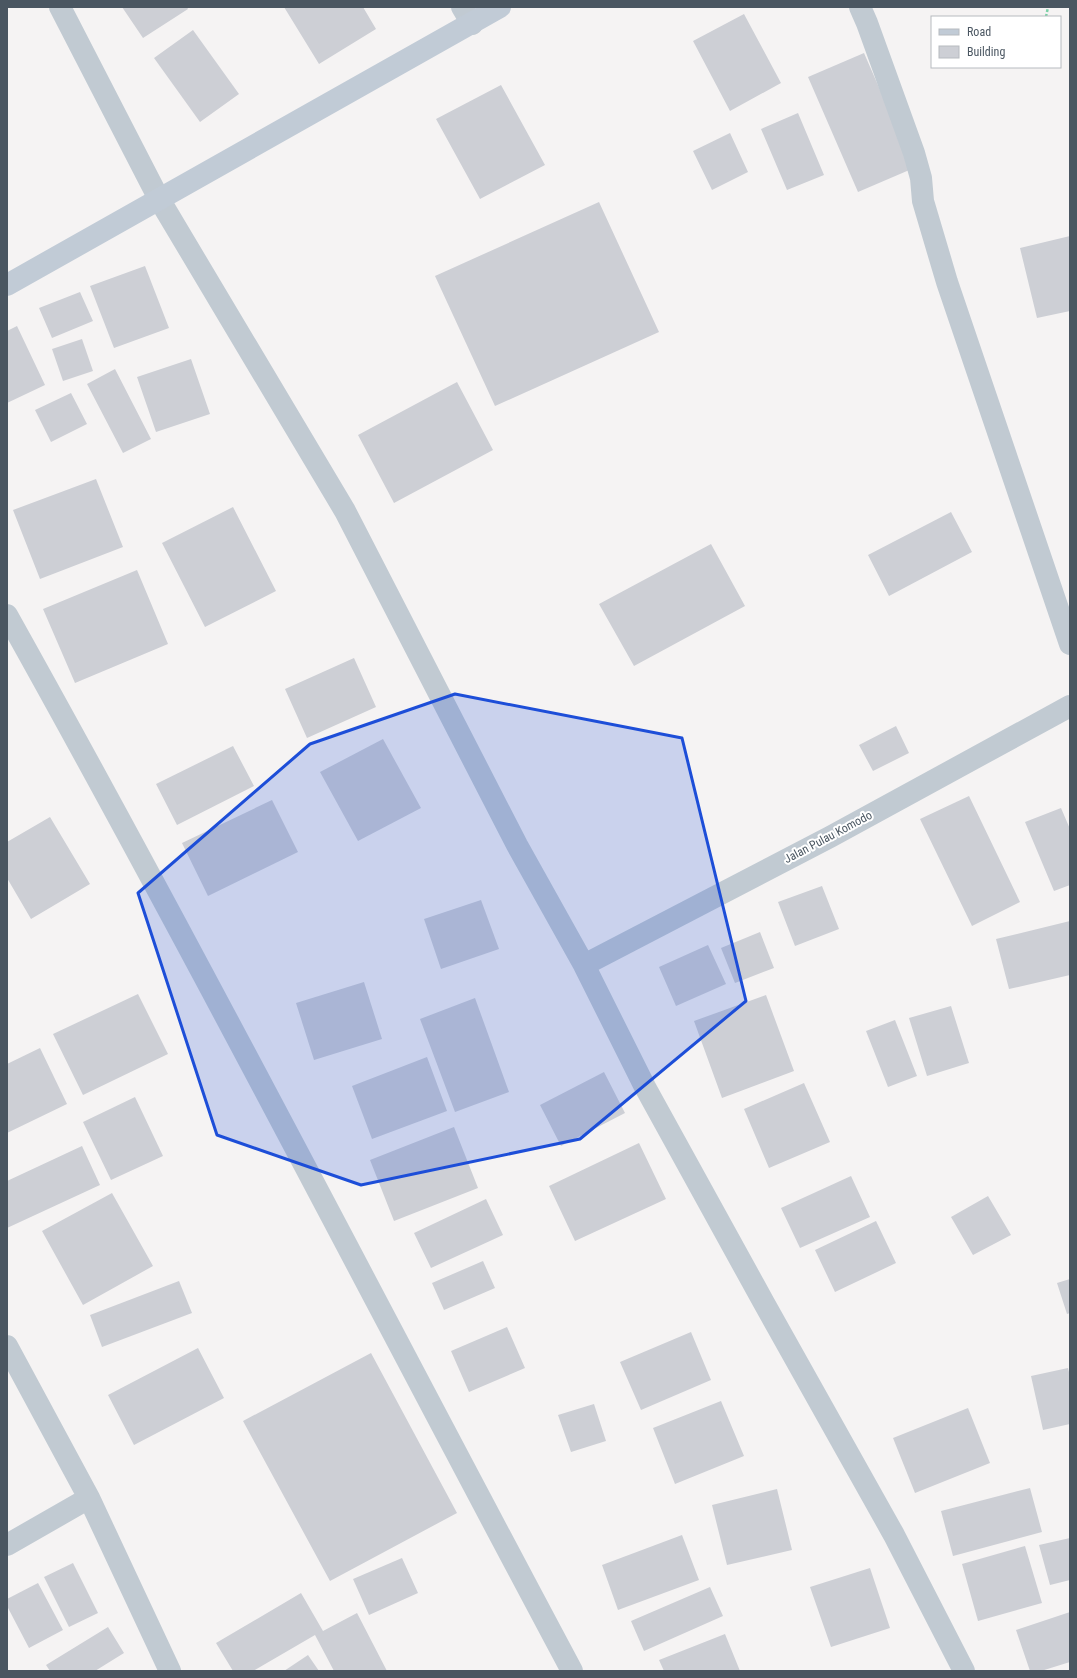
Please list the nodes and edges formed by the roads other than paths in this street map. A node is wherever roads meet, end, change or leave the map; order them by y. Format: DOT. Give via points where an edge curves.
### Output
graph roads {
  1 [pos="60,7"];
  2 [pos="500,7"];
  3 [pos="860,7"];
  4 [pos="467,15"];
  5 [pos="159,199"];
  6 [pos="7,285"];
  7 [pos="7,615"];
  8 [pos="1070,644"];
  9 [pos="1070,706"];
  10 [pos="584,964"];
  11 [pos="7,1346"];
  12 [pos="89,1498"];
  13 [pos="7,1545"];
  14 [pos="170,1671"];
  15 [pos="572,1671"];
  16 [pos="964,1671"];
  1 -- 5 [label="street"];
  2 -- 4 [label="street"];
  3 -- 8 [label="street" via="914,153 921,178 923,201 947,282"];
  4 -- 5 [label="street"];
  5 -- 6 [label="street"];
  5 -- 10 [label="street" via="345,511 517,845"];
  7 -- 15 [label="street" via="179,930"];
  9 -- 10 [label="street, Jalan Pulau Komodo" via="830,837"];
  10 -- 16 [label="street" via="645,1087 894,1535"];
  11 -- 12 [label="street"];
  12 -- 13 [label="street"];
  12 -- 14 [label="street"];
}
